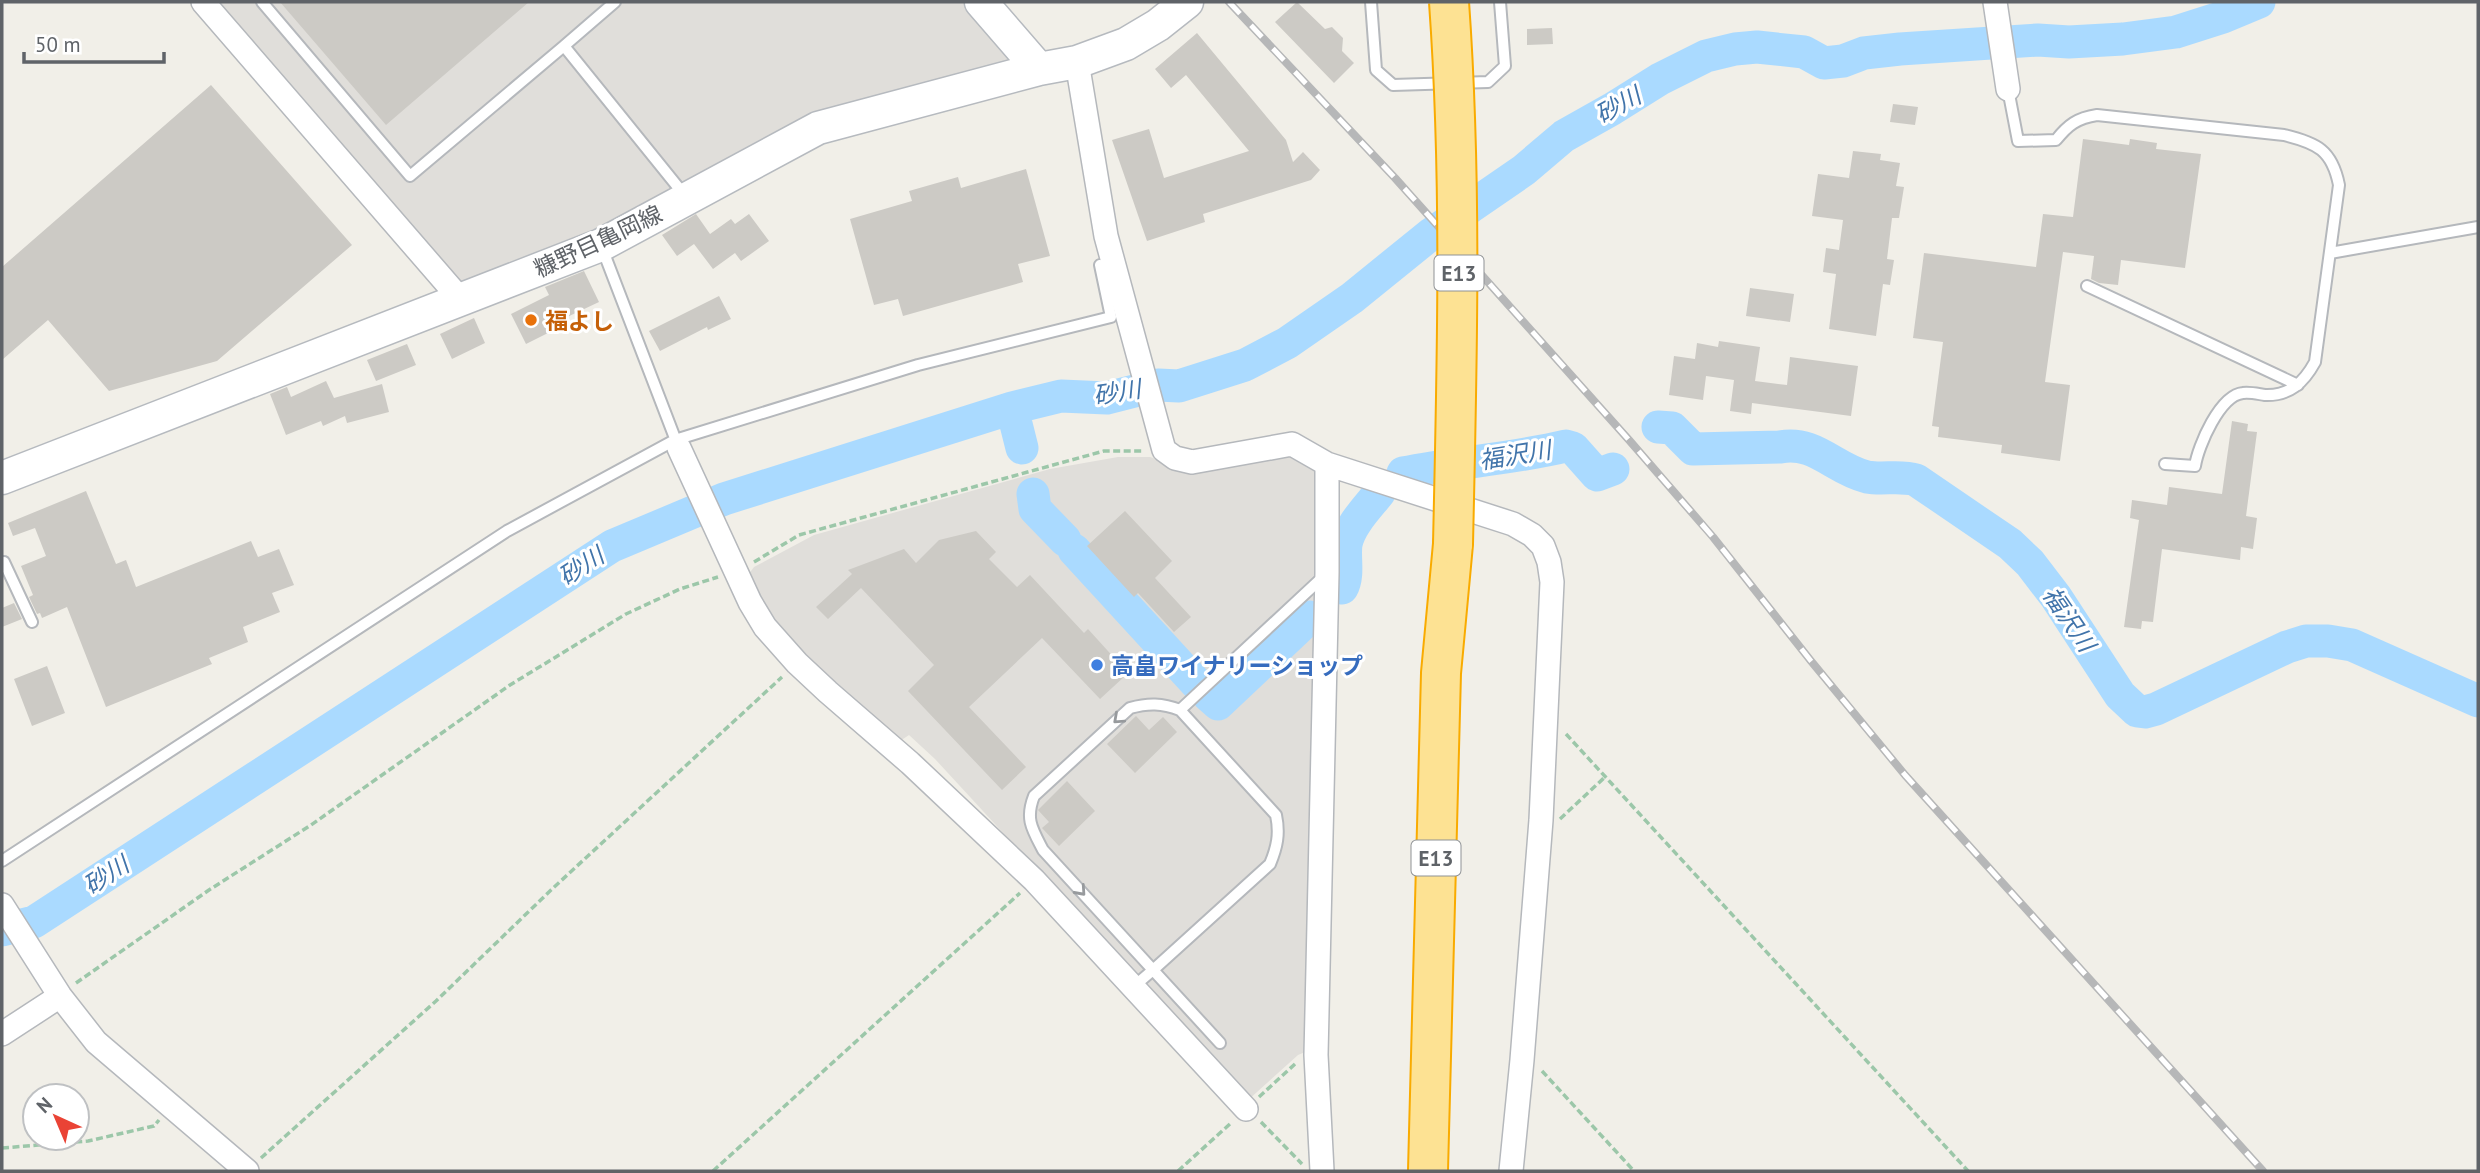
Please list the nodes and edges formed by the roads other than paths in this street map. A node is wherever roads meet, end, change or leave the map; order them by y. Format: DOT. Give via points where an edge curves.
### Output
graph roads {
  1 [pos="203,2"];
  2 [pos="262,2"];
  3 [pos="615,2"];
  4 [pos="981,2"];
  5 [pos="1187,2"];
  6 [pos="1371,2"];
  7 [pos="1449,2"];
  8 [pos="1500,2"];
  9 [pos="1995,2"];
  10 [pos="564,46"];
  11 [pos="1077,62"];
  12 [pos="1039,69"];
  13 [pos="2008,89"];
  14 [pos="687,198"];
  15 [pos="2478,227"];
  16 [pos="601,245"];
  17 [pos="2330,253"];
  18 [pos="1100,265"];
  19 [pos="2087,286"];
  20 [pos="462,301"];
  21 [pos="2298,385"];
  22 [pos="677,444"];
  23 [pos="1327,464"];
  24 [pos="2165,464"];
  25 [pos="2,478"];
  26 [pos="1453,544"];
  27 [pos="2,563"];
  28 [pos="1327,573"];
  29 [pos="32,622"];
  30 [pos="1180,710"];
  31 [pos="2,861"];
  32 [pos="2,905"];
  33 [pos="1153,970"];
  34 [pos="1132,988"];
  35 [pos="57,992"];
  36 [pos="2,1034"];
  37 [pos="1220,1043"];
  38 [pos="1246,1109"];
  39 [pos="1313,1168"];
  40 [pos="247,1171"];
  41 [pos="1428,1171"];
  42 [pos="1440,1171"];
  43 [pos="1511,1171"];
  1 -- 20 [label="street"];
  2 -- 10 [label="lane" via="410,176"];
  3 -- 10 [label="lane"];
  4 -- 12 [label="main road"];
  5 -- 11 [label="main road, 糠野目亀岡線" via="1126,44"];
  6 -- 8 [label="lane" via="1376,70 1393,85 1488,82 1505,66"];
  7 -- 26 [label="highway, E13, bridge" via="1459,300"];
  9 -- 13 [label="street"];
  10 -- 14 [label="lane"];
  11 -- 12 [label="main road, 糠野目亀岡線"];
  11 -- 23 [label="street" via="1107,236 1162,442 1175,458 1192,462 1293,444"];
  12 -- 14 [label="main road, 糠野目亀岡線" via="818,128"];
  13 -- 17 [label="lane" via="2018,141 2056,140 2079,118 2097,115 2306,140 2319,147 2336,170 2339,185"];
  14 -- 16 [label="main road, 糠野目亀岡線"];
  15 -- 17 [label="lane"];
  16 -- 20 [label="main road, 糠野目亀岡線"];
  16 -- 22 [label="lane"];
  17 -- 21 [label="lane" via="2315,362"];
  18 -- 22 [label="lane" via="1111,317 918,365"];
  19 -- 21 [label="lane"];
  20 -- 25 [label="main road, 糠野目亀岡線"];
  21 -- 24 [label="lane" via="2281,394 2241,393 2229,399 2197,451 2195,466"];
  22 -- 31 [label="lane" via="507,531"];
  22 -- 34 [label="street" via="765,627 797,663 1034,880"];
  23 -- 28 [label="street"];
  23 -- 43 [label="street" via="1513,524 1543,546 1549,562 1552,582 1541,820"];
  26 -- 41 [label="highway, E13" via="1441,673"];
  26 -- 42 [label="highway, E13" via="1456,672"];
  27 -- 29 [label="lane"];
  28 -- 30 [label="lane"];
  28 -- 39 [label="street"];
  30 -- 33 [label="lane" via="1276,815 1277,847 1270,864"];
  30 -- 33 [label="lane, one-way" via="1163,704 1130,708 1034,796 1028,811 1043,850"];
  32 -- 35 [label="street"];
  33 -- 34 [label="lane"];
  33 -- 37 [label="lane"];
  34 -- 38 [label="street"];
  35 -- 36 [label="street"];
  35 -- 40 [label="street" via="96,1042"];
}
